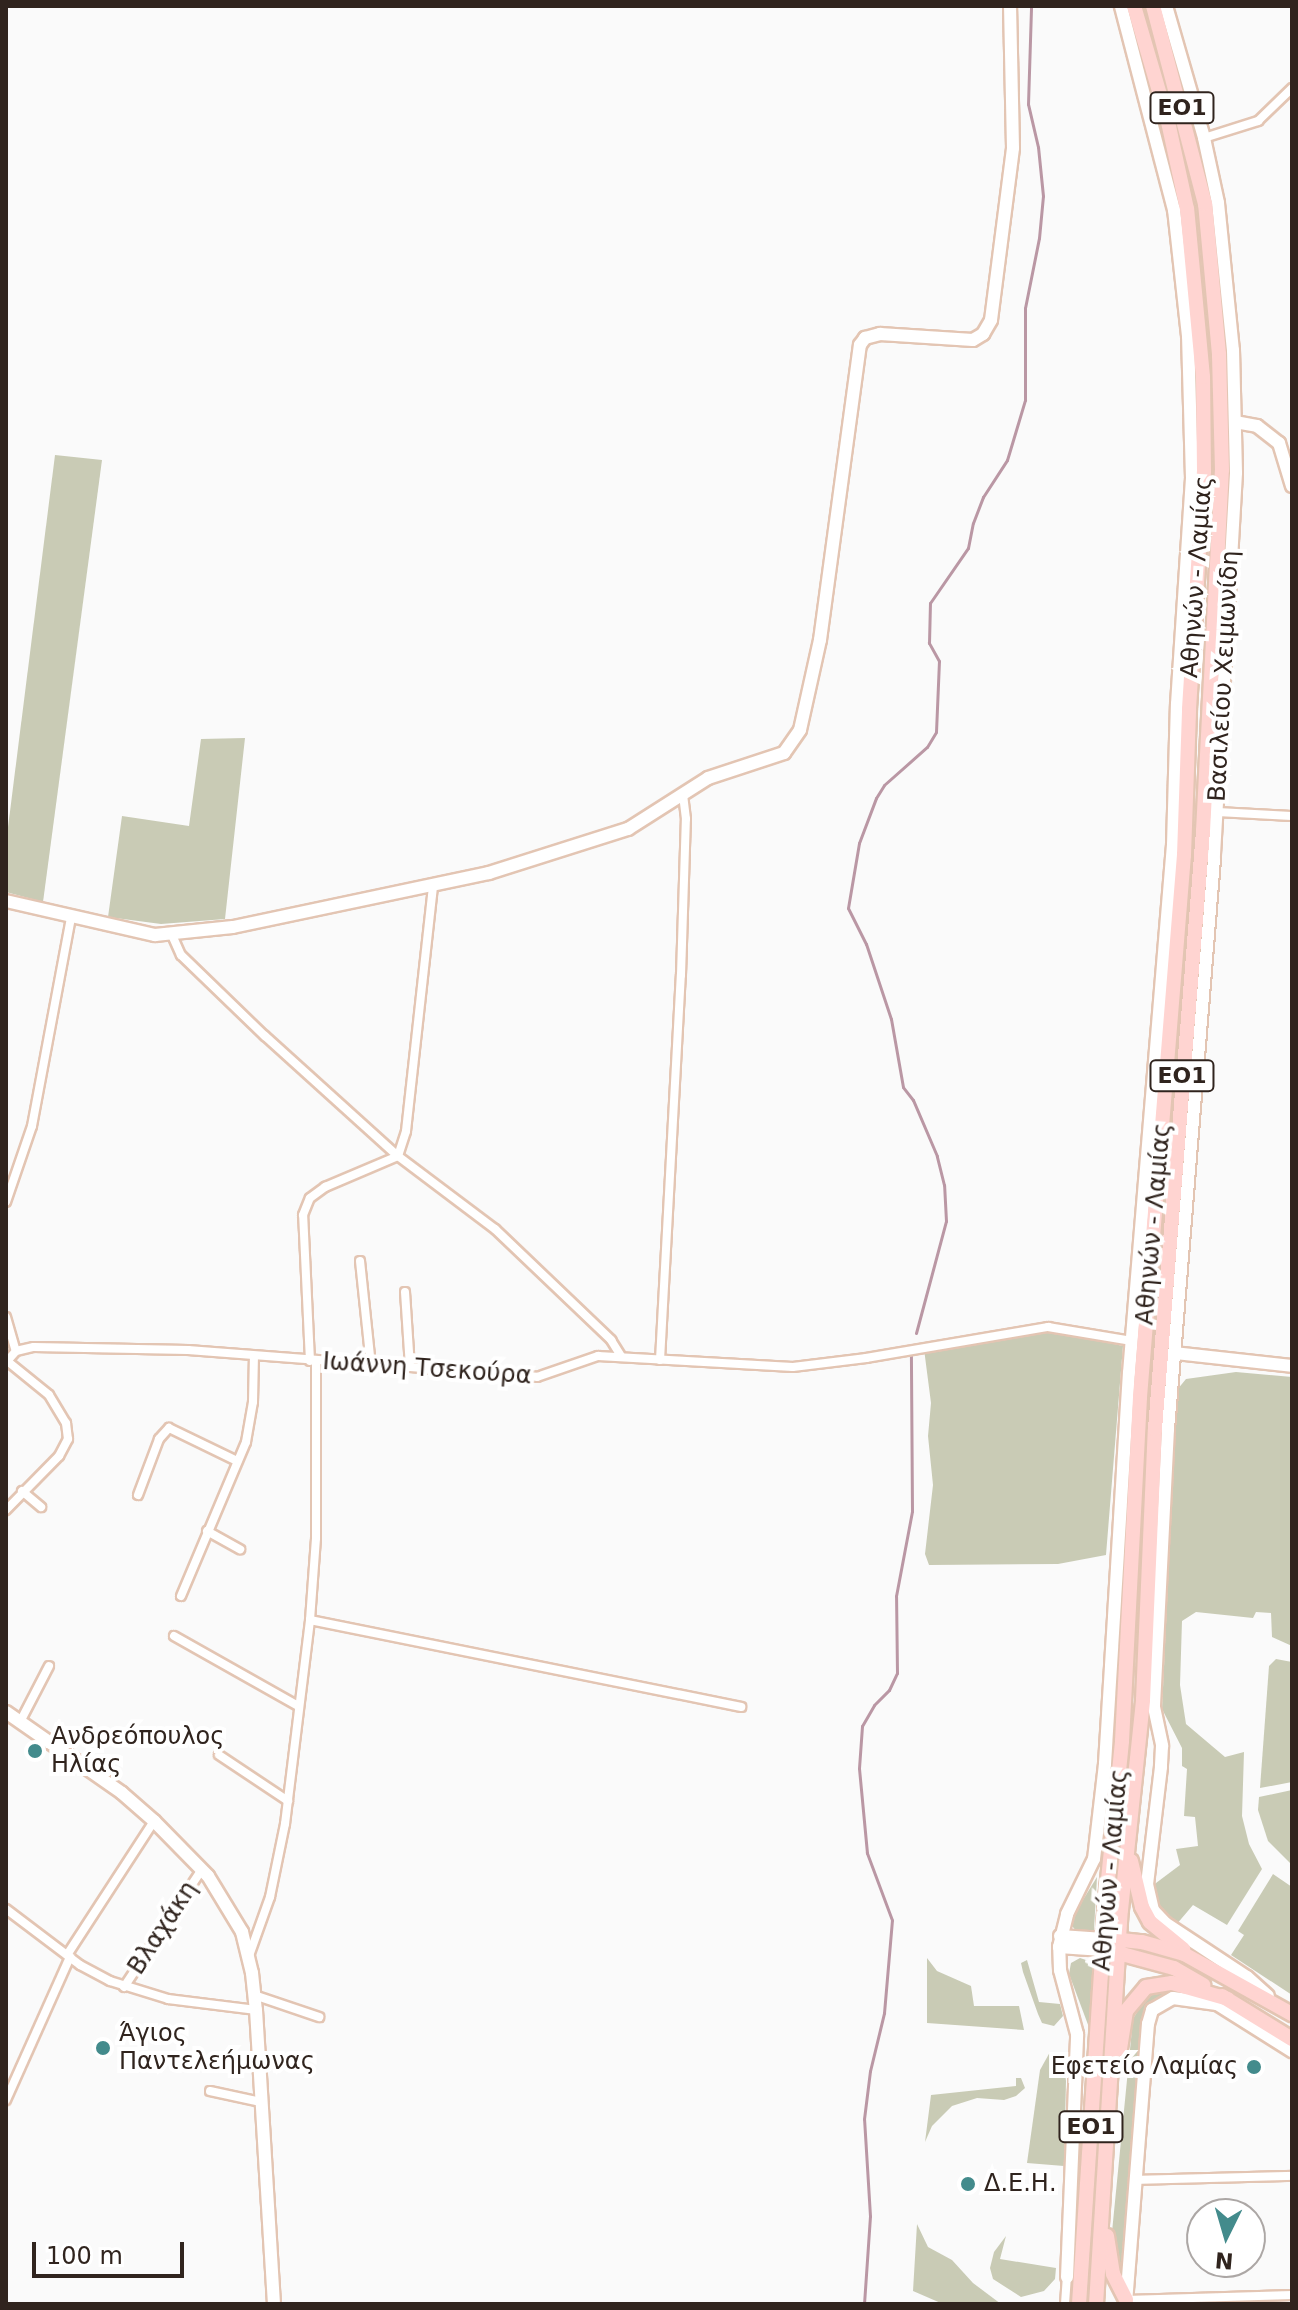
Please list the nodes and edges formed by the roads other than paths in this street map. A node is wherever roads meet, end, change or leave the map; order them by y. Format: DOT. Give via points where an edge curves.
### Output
graph roads {
  1 [pos="1010,6"];
  2 [pos="1121,6"];
  3 [pos="1134,6"];
  4 [pos="1153,6"];
  5 [pos="1166,6"];
  6 [pos="1292,88"];
  7 [pos="1204,138"];
  8 [pos="1235,422"];
  9 [pos="1292,486"];
  10 [pos="683,793"];
  11 [pos="1217,812"];
  12 [pos="1292,816"];
  13 [pos="433,887"];
  14 [pos="6,901"];
  15 [pos="71,918"];
  16 [pos="172,935"];
  17 [pos="398,1156"];
  18 [pos="6,1202"];
  19 [pos="360,1261"];
  20 [pos="405,1292"];
  21 [pos="6,1317"];
  22 [pos="1132,1341"];
  23 [pos="16,1351"];
  24 [pos="1175,1353"];
  25 [pos="254,1356"];
  26 [pos="621,1356"];
  27 [pos="7,1360"];
  28 [pos="660,1360"];
  29 [pos="313,1362"];
  30 [pos="371,1366"];
  31 [pos="1292,1366"];
  32 [pos="410,1367"];
  33 [pos="237,1461"];
  34 [pos="22,1491"];
  35 [pos="138,1495"];
  36 [pos="41,1507"];
  37 [pos="6,1510"];
  38 [pos="207,1531"];
  39 [pos="240,1549"];
  40 [pos="181,1596"];
  41 [pos="310,1620"];
  42 [pos="174,1636"];
  43 [pos="49,1666"];
  44 [pos="298,1706"];
  45 [pos="741,1707"];
  46 [pos="6,1712"];
  47 [pos="20,1722"];
  48 [pos="219,1755"];
  49 [pos="288,1801"];
  50 [pos="154,1821"];
  51 [pos="1128,1842"];
  52 [pos="202,1869"];
  53 [pos="6,1909"];
  54 [pos="1060,1942"];
  55 [pos="1111,1945"];
  56 [pos="69,1956"];
  57 [pos="249,1956"];
  58 [pos="1207,1964"];
  59 [pos="124,1987"];
  60 [pos="254,1995"];
  61 [pos="1228,1999"];
  62 [pos="256,2010"];
  63 [pos="1286,2010"];
  64 [pos="319,2017"];
  65 [pos="1292,2039"];
  66 [pos="1292,2051"];
  67 [pos="210,2091"];
  68 [pos="6,2100"];
  69 [pos="261,2102"];
  70 [pos="1104,2145"];
  71 [pos="1102,2176"];
  72 [pos="1292,2176"];
  73 [pos="1136,2180"];
  74 [pos="1067,2277"];
  75 [pos="1292,2295"];
  76 [pos="1126,2302"];
  77 [pos="274,2304"];
  78 [pos="1065,2304"];
  79 [pos="1079,2304"];
  80 [pos="1096,2304"];
  1 -- 10 [label="street" via="1013,148 989,326 973,340 880,334 860,345 820,640 800,730 784,753 708,778"];
  2 -- 22 [label="street" via="1174,210 1192,430 1173,845"];
  3 -- 55 [label="main road, Αθηνών - Λαμίας / ΕΟ1" via="1187,209 1203,377 1204,471 1184,855 1140,1397"];
  4 -- 51 [label="main road, Αθηνών - Λαμίας / ΕΟ1" via="1205,204 1222,461 1203,831 1156,1415 1143,1700"];
  5 -- 7 [label="street, Βασιλείου Χειμωνίδη"];
  6 -- 7 [label="street" via="1258,121"];
  7 -- 8 [label="street, Βασιλείου Χειμωνίδη" via="1224,250"];
  8 -- 9 [label="street" via="1257,426 1279,443"];
  8 -- 11 [label="street, Βασιλείου Χειμωνίδη"];
  10 -- 13 [label="street" via="628,829"];
  10 -- 28 [label="street" via="681,975"];
  11 -- 12 [label="street"];
  11 -- 24 [label="street, Βασιλείου Χειμωνίδη"];
  13 -- 16 [label="street"];
  13 -- 17 [label="street" via="406,1131"];
  14 -- 15 [label="street"];
  15 -- 16 [label="street" via="136,933"];
  15 -- 18 [label="street" via="32,1126"];
  16 -- 17 [label="street" via="181,955"];
  17 -- 26 [label="street" via="495,1229 611,1340"];
  17 -- 29 [label="street" via="325,1187 305,1205"];
  19 -- 30 [label="street"];
  20 -- 32 [label="street"];
  21 -- 23 [label="street"];
  22 -- 28 [label="street, Ιωάννη Τσεκούρα" via="1048,1327 793,1367"];
  22 -- 54 [label="street" via="1099,1822 1092,1866 1067,1914"];
  23 -- 25 [label="street, Ιωάννη Τσεκούρα" via="88,1348"];
  23 -- 27 [label="street"];
  24 -- 31 [label="street"];
  24 -- 63 [label="street, Βασιλείου Χειμωνίδη" via="1154,1707 1161,1767 1147,1895 1165,1923 1247,1977"];
  25 -- 29 [label="street, Ιωάννη Τσεκούρα"];
  25 -- 33 [label="street" via="249,1430"];
  26 -- 28 [label="street, Ιωάννη Τσεκούρα"];
  26 -- 32 [label="street, Ιωάννη Τσεκούρα" via="584,1358 537,1377"];
  27 -- 34 [label="street" via="49,1395 68,1433 59,1456"];
  29 -- 30 [label="street, Ιωάννη Τσεκούρα"];
  29 -- 41 [label="street" via="316,1538"];
  30 -- 32 [label="street, Ιωάννη Τσεκούρα"];
  33 -- 35 [label="street" via="169,1428 159,1439"];
  33 -- 38 [label="street"];
  34 -- 36 [label="street"];
  34 -- 37 [label="street"];
  38 -- 39 [label="street"];
  38 -- 40 [label="street"];
  41 -- 44 [label="street"];
  41 -- 45 [label="street"];
  42 -- 44 [label="street"];
  43 -- 47 [label="street"];
  44 -- 49 [label="street"];
  46 -- 47 [label="street"];
  47 -- 50 [label="street"];
  48 -- 49 [label="street"];
  49 -- 57 [label="street" via="270,1897"];
  50 -- 52 [label="street"];
  50 -- 56 [label="street"];
  51 -- 55 [label="main road, Αθηνών - Λαμίας / ΕΟ1"];
  51 -- 58 [label="main road" via="1137,1892 1150,1922"];
  52 -- 57 [label="street" via="230,1908"];
  52 -- 59 [label="street, Βλαχάκη"];
  53 -- 56 [label="street"];
  54 -- 55 [label="street"];
  54 -- 74 [label="street" via="1060,1970 1077,2034"];
  55 -- 58 [label="main road" via="1165,1948"];
  55 -- 61 [label="main road" via="1174,1968"];
  55 -- 70 [label="main road, Αθηνών - Λαμίας / ΕΟ1"];
  55 -- 79 [label="main road, Αθηνών - Λαμίας / ΕΟ1"];
  56 -- 59 [label="street"];
  56 -- 68 [label="street"];
  57 -- 60 [label="street"];
  58 -- 63 [label="main road"];
  59 -- 62 [label="street" via="168,1999"];
  60 -- 62 [label="street"];
  60 -- 64 [label="street"];
  61 -- 65 [label="main road"];
  61 -- 70 [label="main road" via="1164,1983 1146,1987 1133,1999 1124,2020 1113,2120"];
  62 -- 69 [label="street"];
  66 -- 73 [label="street" via="1217,2004 1180,1998 1156,2005 1148,2020"];
  67 -- 69 [label="street"];
  69 -- 77 [label="street"];
  70 -- 71 [label="main road, Αθηνών - Λαμίας / ΕΟ1"];
  71 -- 76 [label="main road" via="1109,2258"];
  71 -- 80 [label="main road, Αθηνών - Λαμίας / ΕΟ1"];
  72 -- 73 [label="street"];
  73 -- 76 [label="street"];
  74 -- 78 [label="street"];
  75 -- 76 [label="street"];
}
